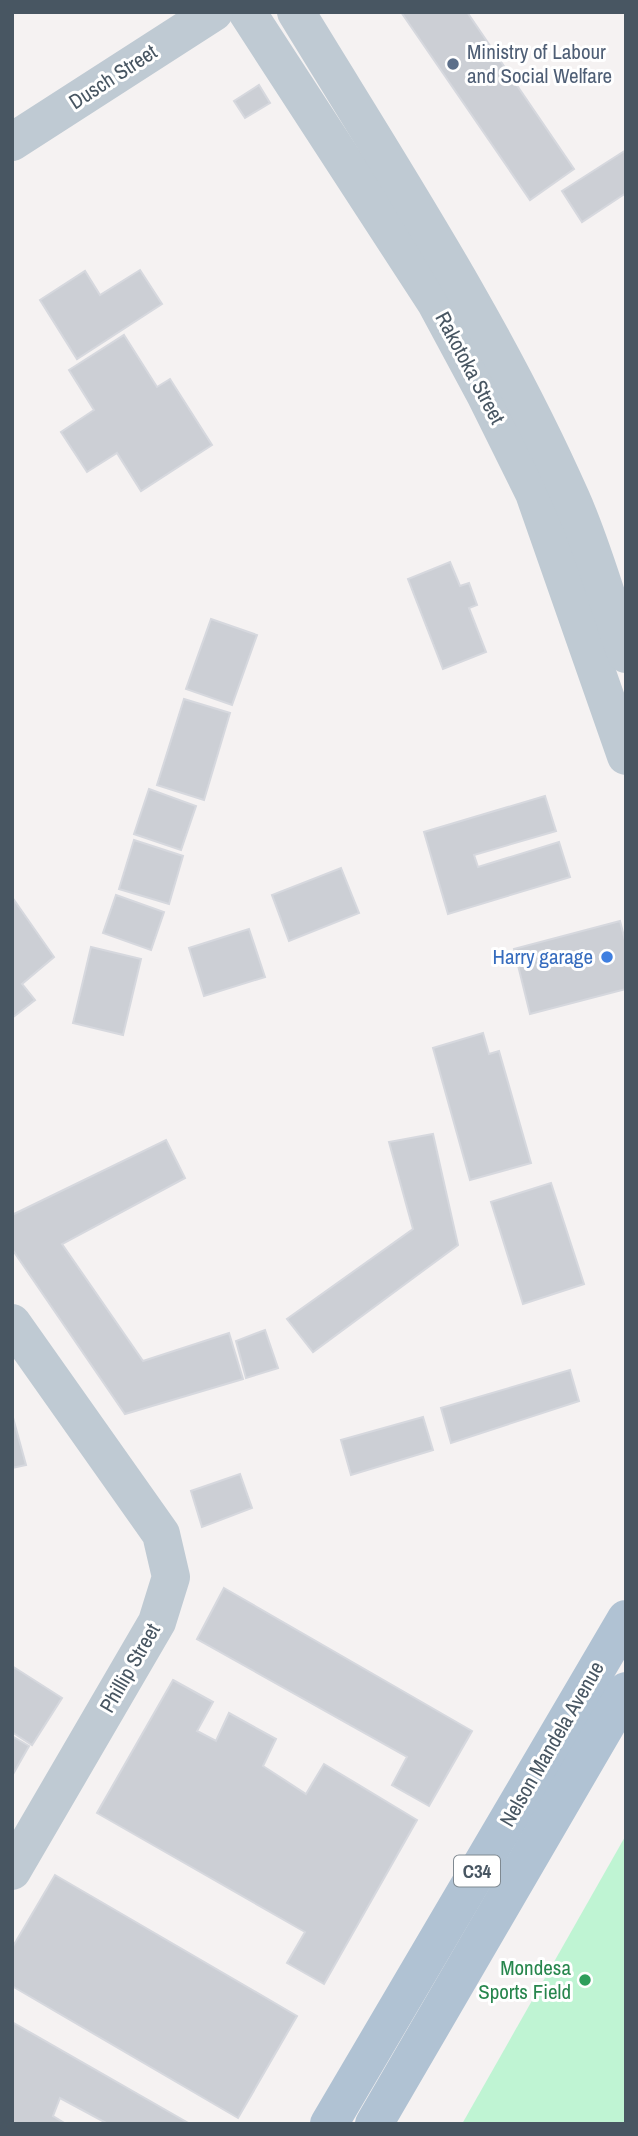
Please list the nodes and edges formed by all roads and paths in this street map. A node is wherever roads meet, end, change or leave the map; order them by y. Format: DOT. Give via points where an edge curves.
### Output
graph roads {
  1 [pos="214,12"];
  2 [pos="247,12"];
  3 [pos="296,12"];
  4 [pos="12,142"];
  5 [pos="626,654"];
  6 [pos="626,756"];
  7 [pos="12,1323"];
  8 [pos="626,1619"];
  9 [pos="626,1691"];
  10 [pos="12,1871"];
  11 [pos="329,2124"];
  12 [pos="374,2124"];
  1 -- 4 [label="street, Dusch Street"];
  2 -- 6 [label="street, Rakotoka Street" via="436,303 486,397 534,493"];
  3 -- 5 [label="street, Rakotoka Street" via="475,307 526,401 573,501"];
  7 -- 10 [label="street, Phillip Street" via="161,1534 170,1577 157,1622"];
  8 -- 11 [label="main road, Nelson Mandela Avenue / C34"];
  9 -- 12 [label="main road, Nelson Mandela Avenue / C34"];
}
